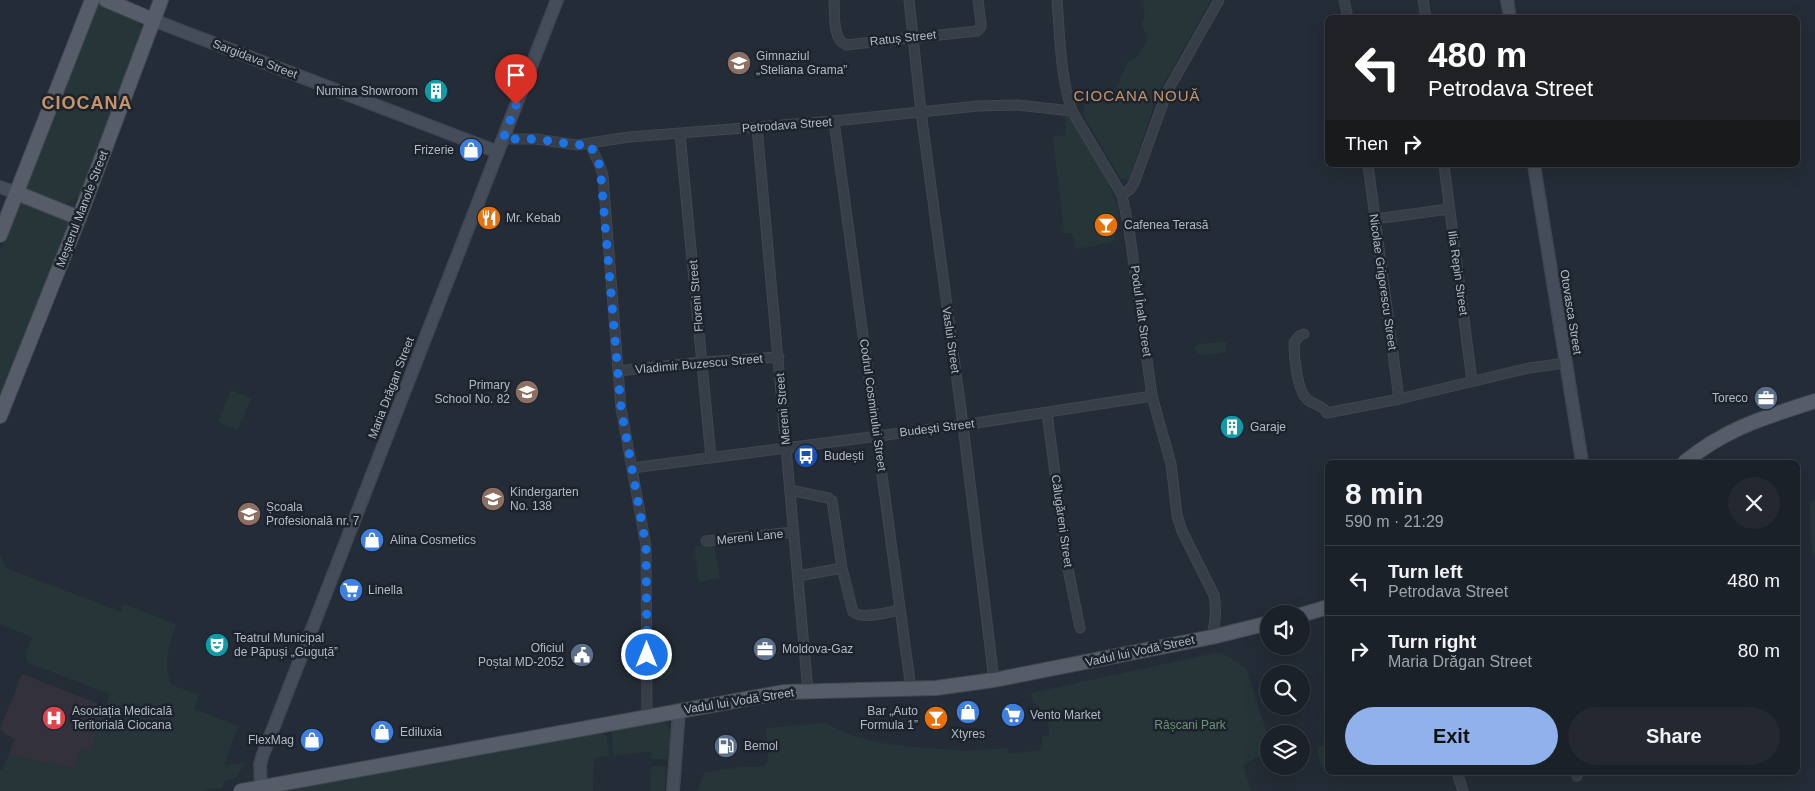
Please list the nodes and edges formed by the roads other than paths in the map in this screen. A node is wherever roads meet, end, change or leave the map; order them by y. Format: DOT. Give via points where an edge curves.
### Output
graph roads {
  1 [pos="92,0"];
  2 [pos="106,0"];
  3 [pos="161,0"];
  4 [pos="557,0"];
  5 [pos="834,0"];
  6 [pos="909,0"];
  7 [pos="978,0"];
  8 [pos="1057,0"];
  9 [pos="1219,0"];
  10 [pos="1344,0"];
  11 [pos="1423,0"];
  12 [pos="1507,0"];
  13 [pos="1347,15"];
  14 [pos="1426,15"];
  15 [pos="1510,15"];
  16 [pos="153,20"];
  17 [pos="912,37"];
  18 [pos="1072,111"];
  19 [pos="921,112"];
  20 [pos="834,121"];
  21 [pos="757,127"];
  22 [pos="680,134"];
  23 [pos="503,139"];
  24 [pos="590,144"];
  25 [pos="498,152"];
  26 [pos="1368,167"];
  27 [pos="1444,167"];
  28 [pos="1534,167"];
  29 [pos="0,186"];
  30 [pos="16,193"];
  31 [pos="1122,195"];
  32 [pos="1449,209"];
  33 [pos="79,218"];
  34 [pos="1375,219"];
  35 [pos="0,235"];
  36 [pos="1304,334"];
  37 [pos="779,357"];
  38 [pos="702,362"];
  39 [pos="1565,363"];
  40 [pos="618,371"];
  41 [pos="1472,381"];
  42 [pos="1152,396"];
  43 [pos="1399,399"];
  44 [pos="1815,401"];
  45 [pos="1047,413"];
  46 [pos="0,416"];
  47 [pos="963,425"];
  48 [pos="877,436"];
  49 [pos="787,449"];
  50 [pos="711,458"];
  51 [pos="1582,460"];
  52 [pos="1688,460"];
  53 [pos="632,468"];
  54 [pos="790,490"];
  55 [pos="794,532"];
  56 [pos="706,541"];
  57 [pos="842,568"];
  58 [pos="798,576"];
  59 [pos="1325,608"];
  60 [pos="900,610"];
  61 [pos="1310,612"];
  62 [pos="1260,625"];
  63 [pos="1080,628"];
  64 [pos="1212,636"];
  65 [pos="994,680"];
  66 [pos="912,690"];
  67 [pos="808,691"];
  68 [pos="679,710"];
  69 [pos="647,716"];
  70 [pos="1458,775"];
  71 [pos="261,788"];
  72 [pos="241,791"];
  73 [pos="673,791"];
  74 [pos="1463,791"];
  1 -- 30 [label="main road"];
  2 -- 16 [label="main road"];
  3 -- 16 [label="main road, Meșterul Manole Street"];
  4 -- 23 [label="main road, Maria Drăgan Street"];
  5 -- 17 [label="street, Ratuș Street" via="837,36 843,44"];
  6 -- 17 [label="street, Vaslui Street"];
  7 -- 17 [label="street, Ratuș Street" via="980,29"];
  8 -- 18 [label="street, Podul Înalt Street" via="1064,82"];
  9 -- 31 [label="street" via="1164,97 1134,183"];
  10 -- 13 [label="street"];
  11 -- 14 [label="street"];
  12 -- 15 [label="main road"];
  16 -- 25 [label="main road, Sargidava Street"];
  16 -- 33 [label="main road, Meșterul Manole Street"];
  17 -- 19 [label="street, Vaslui Street"];
  18 -- 19 [label="street, Petrodava Street" via="998,105"];
  18 -- 31 [label="street, Podul Înalt Street"];
  19 -- 20 [label="street, Petrodava Street"];
  19 -- 47 [label="street, Vaslui Street"];
  20 -- 21 [label="street, Petrodava Street"];
  20 -- 48 [label="street, Codrul Cosminului Street"];
  21 -- 22 [label="street, Petrodava Street"];
  21 -- 37 [label="street, Mereni Street"];
  22 -- 24 [label="street, Petrodava Street" via="629,137"];
  22 -- 38 [label="street, Floreni Street"];
  23 -- 24 [label="street, Petrodava Street"];
  23 -- 25 [label="main road, Maria Drăgan Street"];
  24 -- 40 [label="street" via="602,176"];
  25 -- 71 [label="main road, Maria Drăgan Street" via="262,757"];
  26 -- 34 [label="street, Nicolae Grigorescu Street"];
  27 -- 32 [label="street, Ilia Repin Street"];
  28 -- 39 [label="main road, Otovasca Street"];
  29 -- 30 [label="main road"];
  30 -- 33 [label="main road"];
  30 -- 35 [label="main road"];
  31 -- 42 [label="street, Podul Înalt Street"];
  32 -- 34 [label="street"];
  32 -- 41 [label="street, Ilia Repin Street"];
  33 -- 46 [label="main road, Meșterul Manole Street"];
  34 -- 43 [label="street, Nicolae Grigorescu Street"];
  36 -- 43 [label="street" via="1294,343 1299,385 1308,400 1327,413"];
  37 -- 38 [label="street, Vladimir Buzescu Street"];
  37 -- 49 [label="street, Mereni Street"];
  38 -- 40 [label="street, Vladimir Buzescu Street"];
  38 -- 50 [label="street, Floreni Street"];
  39 -- 41 [label="street"];
  39 -- 51 [label="main road, Otovasca Street"];
  40 -- 53 [label="street"];
  41 -- 43 [label="street"];
  42 -- 45 [label="street, Budești Street"];
  42 -- 64 [label="street, Podul Înalt Street" via="1171,464 1174,499 1182,531 1214,596 1216,612"];
  44 -- 52 [label="main road" via="1738,428 1711,442"];
  45 -- 47 [label="street, Budești Street"];
  45 -- 63 [label="street, Călugăreni Street" via="1067,564"];
  47 -- 48 [label="street, Budești Street"];
  47 -- 65 [label="street, Vaslui Street"];
  48 -- 49 [label="street, Budești Street"];
  48 -- 60 [label="street, Codrul Cosminului Street"];
  49 -- 50 [label="street, Budești Street"];
  49 -- 54 [label="street, Mereni Street"];
  50 -- 53 [label="street, Budești Street"];
  53 -- 69 [label="street" via="646,546"];
  54 -- 55 [label="street, Mereni Street"];
  54 -- 57 [label="street" via="832,501"];
  55 -- 56 [label="street, Mereni Lane"];
  55 -- 58 [label="street, Mereni Street"];
  57 -- 58 [label="street"];
  57 -- 60 [label="street" via="855,614 862,616"];
  58 -- 67 [label="street, Mereni Street"];
  59 -- 61 [label="main road"];
  60 -- 66 [label="street, Codrul Cosminului Street"];
  62 -- 64 [label="main road, Vadul lui Vodă Street"];
  64 -- 65 [label="main road, Vadul lui Vodă Street"];
  65 -- 66 [label="main road, Vadul lui Vodă Street"];
  66 -- 67 [label="main road, Vadul lui Vodă Street"];
  67 -- 68 [label="main road, Vadul lui Vodă Street" via="784,692"];
  68 -- 69 [label="main road, Vadul lui Vodă Street"];
  68 -- 73 [label="main road"];
  69 -- 71 [label="main road, Vadul lui Vodă Street"];
  70 -- 74 [label="street"];
  71 -- 72 [label="main road, Vadul lui Vodă Street"];
}
